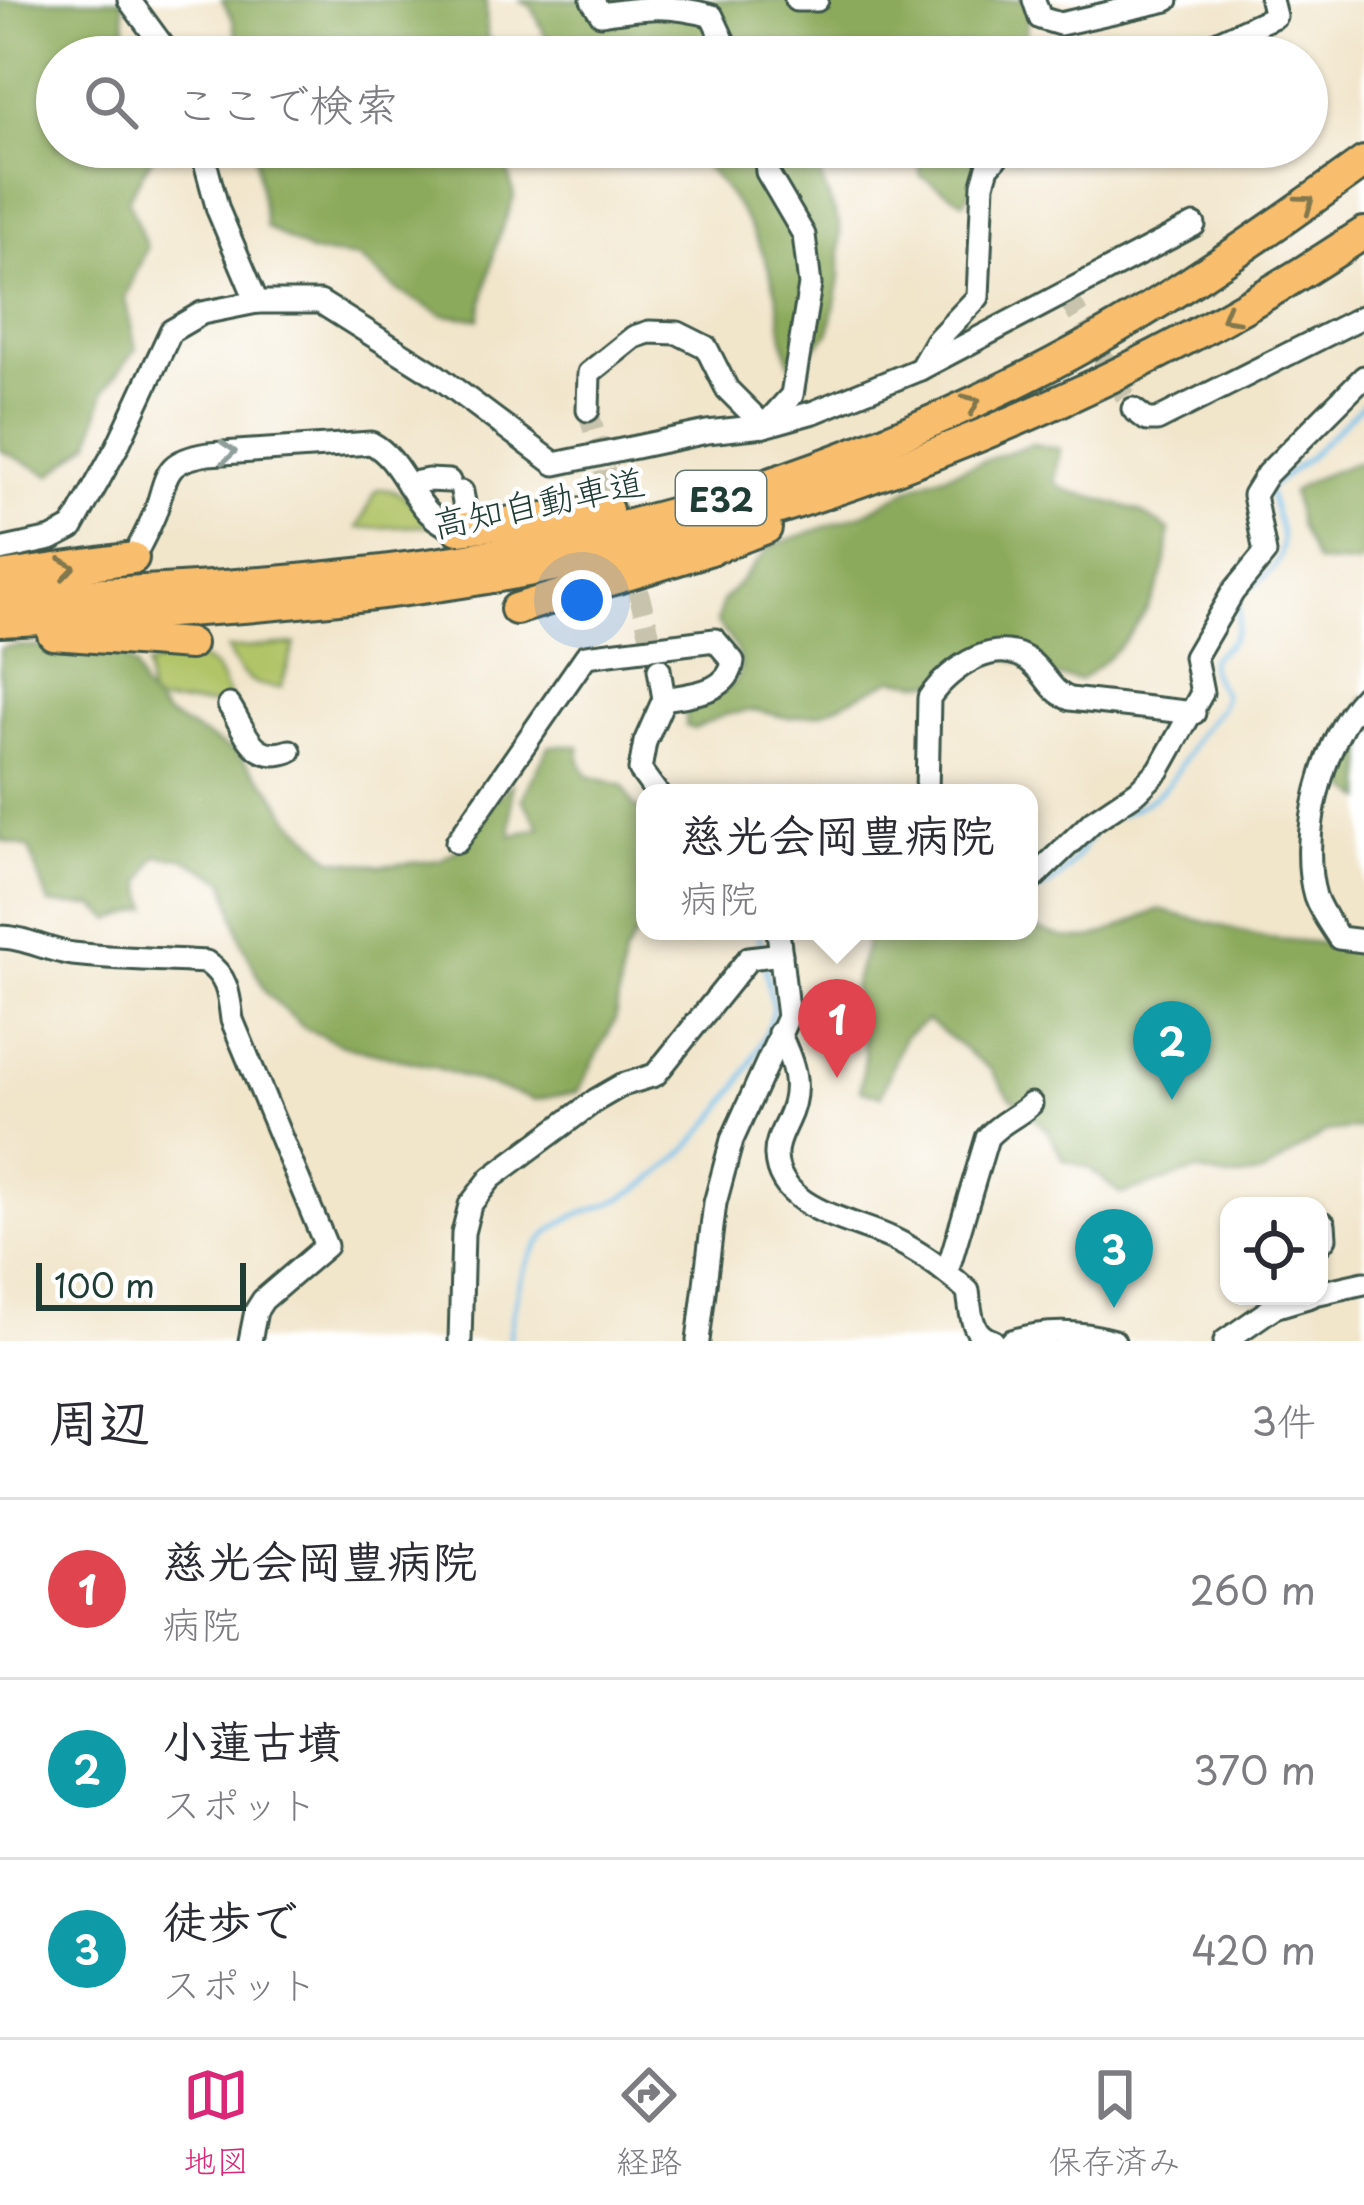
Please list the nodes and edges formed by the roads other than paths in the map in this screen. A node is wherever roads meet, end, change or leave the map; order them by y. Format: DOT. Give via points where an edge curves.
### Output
graph roads {
  1 [pos="129,0"];
  2 [pos="592,0"];
  3 [pos="796,0"];
  4 [pos="817,0"];
  5 [pos="1034,0"];
  6 [pos="1167,0"];
  7 [pos="1270,0"];
  8 [pos="156,36"];
  9 [pos="721,36"];
  10 [pos="1231,36"];
  11 [pos="1364,162"];
  12 [pos="207,168"];
  13 [pos="767,168"];
  14 [pos="988,168"];
  15 [pos="1194,225"];
  16 [pos="1364,232"];
  17 [pos="256,302"];
  18 [pos="1364,316"];
  19 [pos="920,370"];
  20 [pos="1364,377"];
  21 [pos="1133,409"];
  22 [pos="588,410"];
  23 [pos="764,426"];
  24 [pos="904,433"];
  25 [pos="936,453"];
  26 [pos="408,484"];
  27 [pos="464,528"];
  28 [pos="0,550"];
  29 [pos="134,558"];
  30 [pos="0,577"];
  31 [pos="0,598"];
  32 [pos="516,609"];
  33 [pos="0,621"];
  34 [pos="0,631"];
  35 [pos="190,644"];
  36 [pos="658,669"];
  37 [pos="1364,696"];
  38 [pos="664,699"];
  39 [pos="229,705"];
  40 [pos="1194,712"];
  41 [pos="290,751"];
  42 [pos="650,784"];
  43 [pos="927,784"];
  44 [pos="457,842"];
  45 [pos="1038,873"];
  46 [pos="0,937"];
  47 [pos="1364,941"];
  48 [pos="771,949"];
  49 [pos="779,1033"];
  50 [pos="1030,1104"];
  51 [pos="947,1272"];
  52 [pos="1364,1283"];
  53 [pos="1328,1292"];
  54 [pos="1278,1305"];
  55 [pos="250,1341"];
  56 [pos="460,1341"];
  57 [pos="698,1341"];
  58 [pos="993,1341"];
  59 [pos="1012,1341"];
  60 [pos="1114,1341"];
  61 [pos="1225,1341"];
  1 -- 8 [label="street"];
  2 -- 9 [label="street" via="601,14 686,7 712,16"];
  3 -- 4 [label="street"];
  5 -- 6 [label="street" via="1040,18 1060,24"];
  7 -- 10 [label="street" via="1275,16"];
  24 -- 11 [label="highway, 高知自動車道 / E32, one-way" via="1104,335"];
  12 -- 17 [label="street"];
  13 -- 23 [label="street" via="804,235 810,285 792,395"];
  14 -- 19 [label="street" via="978,298"];
  15 -- 19 [label="street"];
  16 -- 25 [label="highway, 高知自動車道 / E32, one-way" via="1198,333"];
  17 -- 23 [label="street" via="320,302 555,464"];
  17 -- 28 [label="street" via="202,313 171,331 72,528"];
  18 -- 21 [label="street" via="1157,420"];
  19 -- 23 [label="street"];
  20 -- 40 [label="street" via="1254,495 1264,553 1195,658 1202,693"];
  22 -- 23 [label="street" via="589,373 613,350 649,332 678,333 706,347 727,389"];
  24 -- 27 [label="highway" via="660,501"];
  24 -- 31 [label="highway, 高知自動車道 / E32" via="664,514 461,560"];
  25 -- 32 [label="highway" via="708,550"];
  25 -- 33 [label="highway, 高知自動車道 / E32" via="668,538 464,582 267,605"];
  26 -- 27 [label="street" via="443,526"];
  26 -- 27 [label="street" via="455,487"];
  29 -- 26 [label="street, one-way" via="166,474 183,458 370,443"];
  30 -- 29 [label="highway, one-way"];
  34 -- 35 [label="highway"];
  36 -- 38 [label="street"];
  37 -- 47 [label="street" via="1318,788 1310,868 1339,938"];
  38 -- 42 [label="street" via="640,770"];
  38 -- 44 [label="street" via="721,685 734,661 715,640 586,656"];
  39 -- 41 [label="street" via="254,748"];
  40 -- 43 [label="street" via="1070,699 1018,655 983,653 928,698"];
  40 -- 45 [label="street" via="1159,770"];
  46 -- 55 [label="street" via="68,953 206,962 220,972 232,1020 326,1246 263,1300"];
  48 -- 49 [label="street" via="788,1017"];
  48 -- 56 [label="street" via="749,958 655,1075 596,1100 491,1178 470,1204"];
  49 -- 51 [label="street" via="796,1069 795,1104 776,1154 781,1179 810,1205 896,1240"];
  49 -- 57 [label="street" via="732,1140 715,1203"];
  50 -- 51 [label="street" via="987,1138"];
  51 -- 58 [label="street" via="968,1291 972,1324"];
  52 -- 53 [label="street"];
  54 -- 61 [label="street"];
  59 -- 60 [label="street" via="1084,1332"];
}
